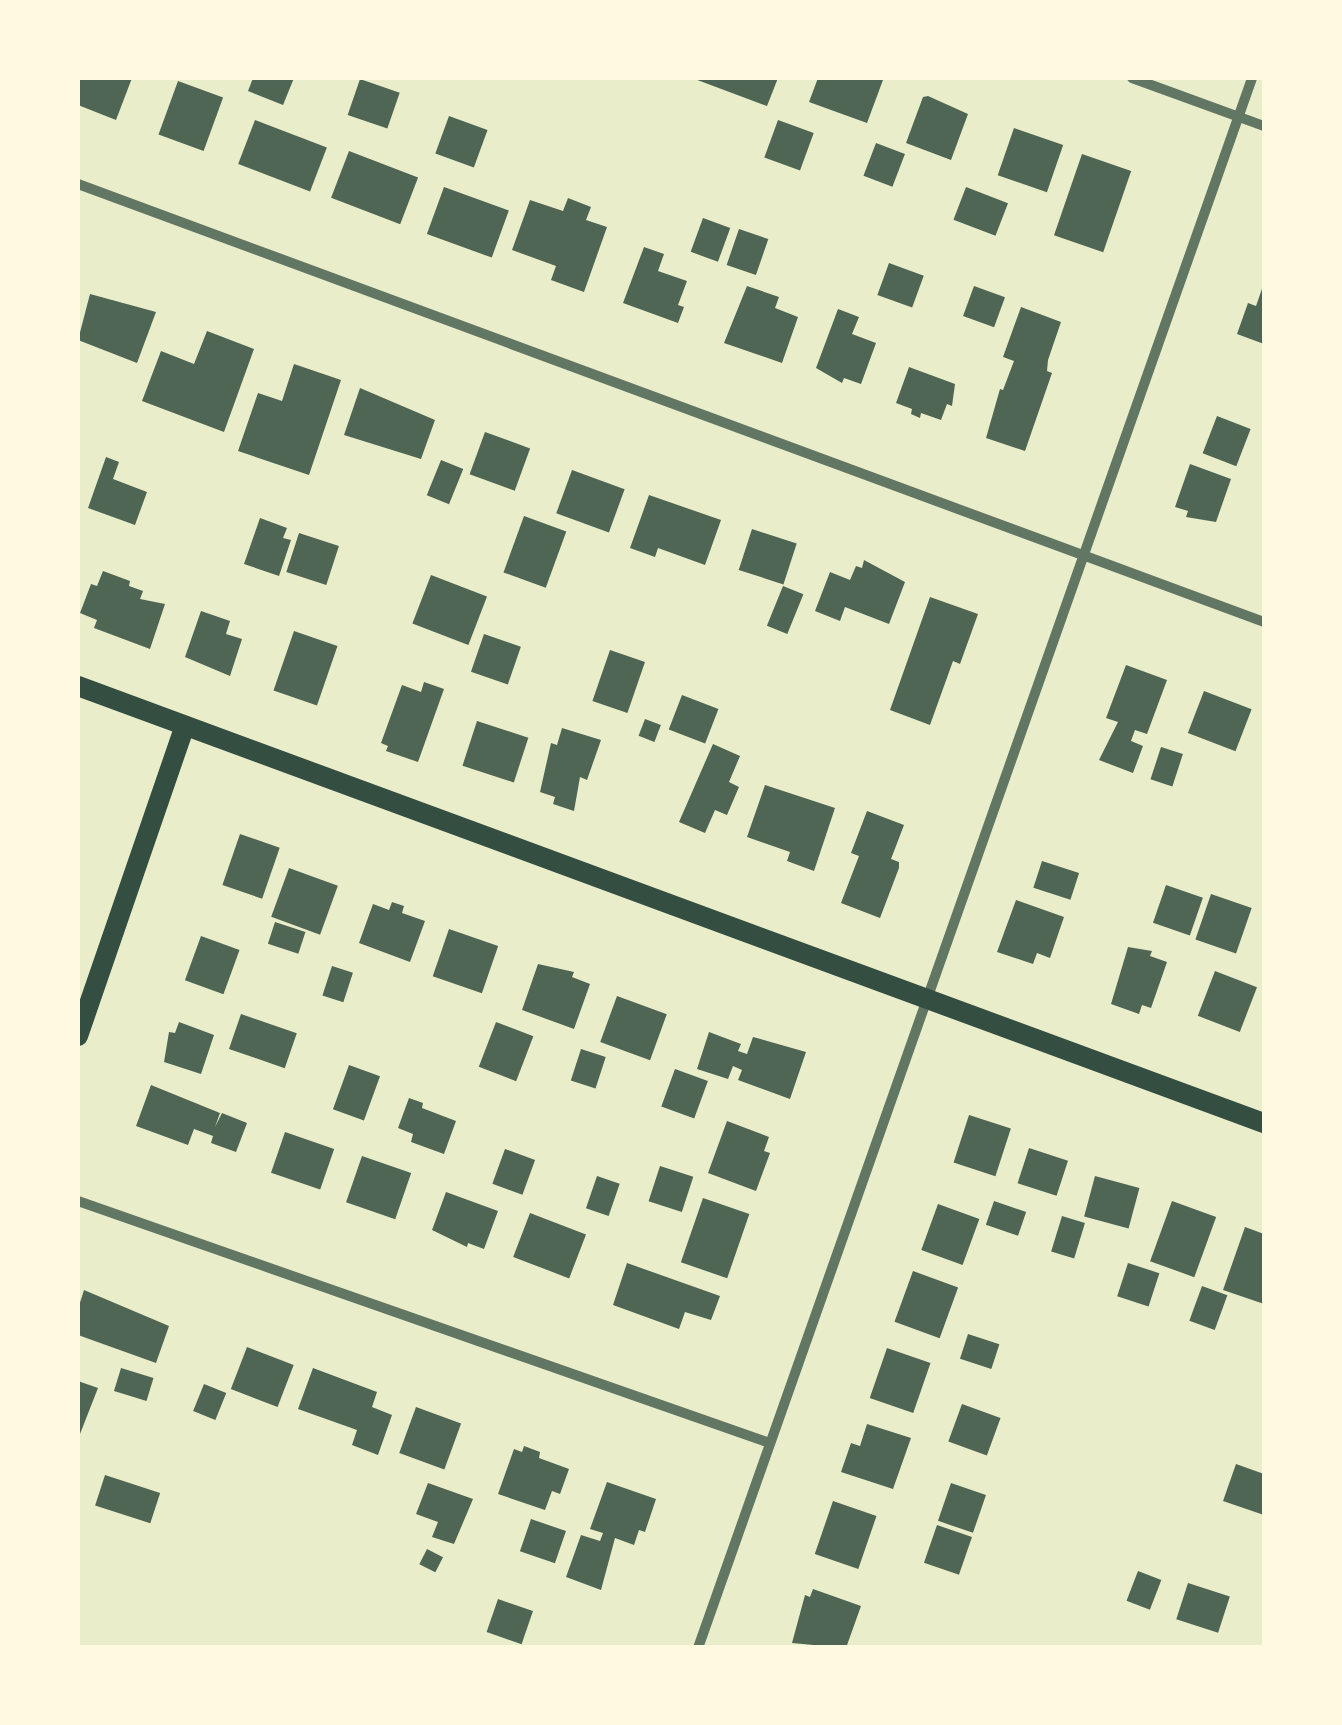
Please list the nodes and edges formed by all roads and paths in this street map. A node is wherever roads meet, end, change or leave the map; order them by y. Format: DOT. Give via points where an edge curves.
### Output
graph roads {
  1 [pos="1132,78"];
  2 [pos="1252,78"];
  3 [pos="1238,116"];
  4 [pos="1264,126"];
  5 [pos="78,184"];
  6 [pos="1083,554"];
  7 [pos="1264,622"];
  8 [pos="78,686"];
  9 [pos="186,726"];
  10 [pos="928,999"];
  11 [pos="78,1036"];
  12 [pos="1264,1124"];
  13 [pos="78,1201"];
  14 [pos="770,1443"];
  15 [pos="698,1648"];
  1 -- 3 [label="street"];
  2 -- 3 [label="street"];
  3 -- 4 [label="street"];
  3 -- 6 [label="street"];
  5 -- 6 [label="street"];
  6 -- 7 [label="street"];
  6 -- 10 [label="street"];
  8 -- 9 [label="main road"];
  9 -- 10 [label="main road"];
  9 -- 11 [label="main road"];
  10 -- 12 [label="main road"];
  10 -- 14 [label="street"];
  13 -- 14 [label="street"];
  14 -- 15 [label="street"];
}
